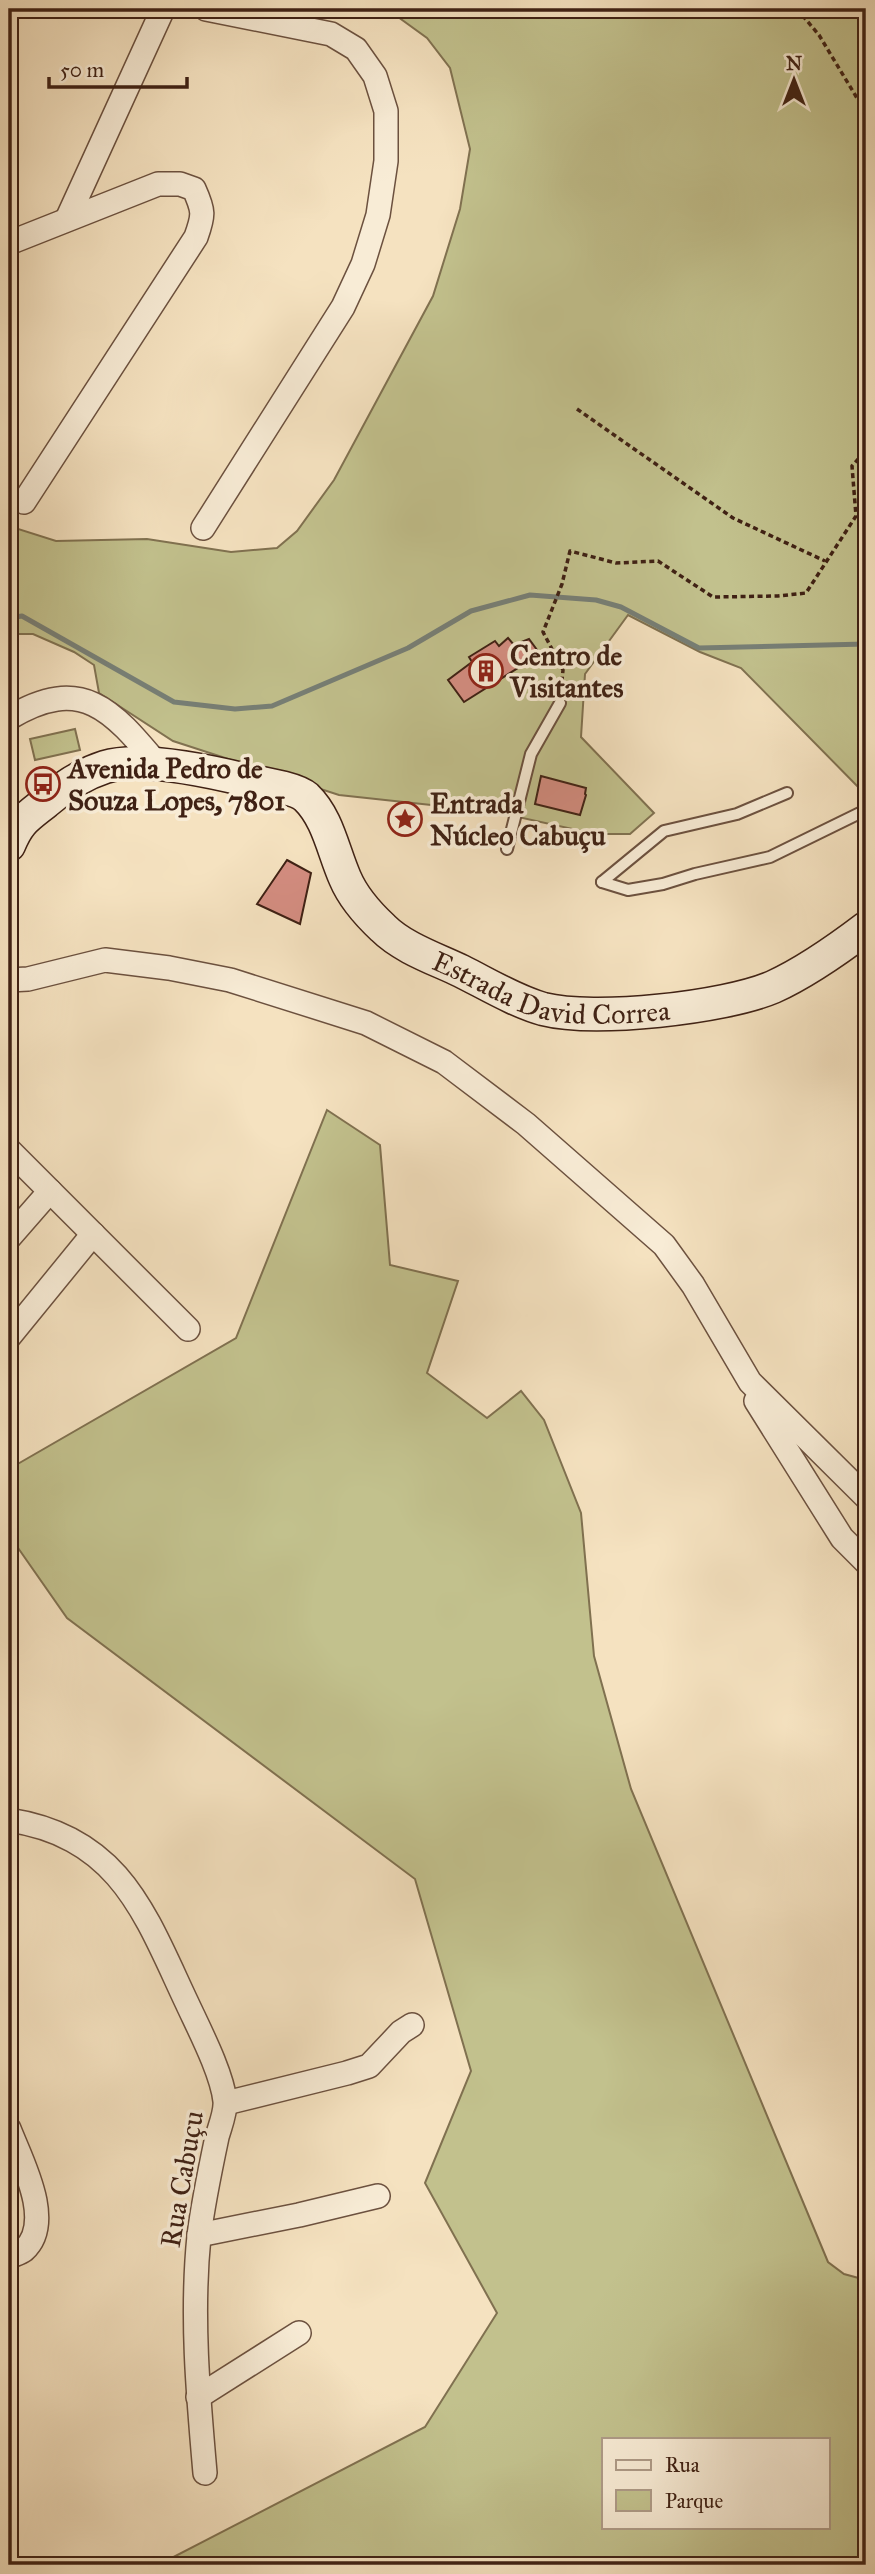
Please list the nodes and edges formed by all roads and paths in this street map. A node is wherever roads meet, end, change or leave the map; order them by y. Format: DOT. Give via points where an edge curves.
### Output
graph roads {
  1 [pos="163,9"];
  2 [pos="206,9"];
  3 [pos="797,9"];
  4 [pos="866,113"];
  5 [pos="866,155"];
  6 [pos="68,217"];
  7 [pos="866,230"];
  8 [pos="9,243"];
  9 [pos="577,409"];
  10 [pos="866,450"];
  11 [pos="24,502"];
  12 [pos="203,528"];
  13 [pos="826,562"];
  14 [pos="560,703"];
  15 [pos="9,718"];
  16 [pos="158,765"];
  17 [pos="787,793"];
  18 [pos="866,810"];
  19 [pos="9,845"];
  20 [pos="508,849"];
  21 [pos="866,928"];
  22 [pos="9,980"];
  23 [pos="9,1150"];
  24 [pos="50,1191"];
  25 [pos="93,1234"];
  26 [pos="9,1238"];
  27 [pos="188,1329"];
  28 [pos="9,1336"];
  29 [pos="750,1382"];
  30 [pos="866,1497"];
  31 [pos="866,1562"];
  32 [pos="9,1820"];
  33 [pos="412,2025"];
  34 [pos="226,2102"];
  35 [pos="9,2130"];
  36 [pos="378,2196"];
  37 [pos="200,2235"];
  38 [pos="9,2257"];
  39 [pos="299,2333"];
  40 [pos="198,2396"];
  41 [pos="205,2473"];
  1 -- 6 [label="street"];
  2 -- 12 [label="street" via="331,34 356,49 375,76 386,111 386,161 378,215 343,307"];
  3 -- 4 [label="path" via="819,35"];
  5 -- 7 [label="path" via="860,198"];
  6 -- 8 [label="street"];
  6 -- 11 [label="street" via="158,184 194,189 203,208 196,237"];
  9 -- 13 [label="path" via="733,518"];
  10 -- 13 [label="path" via="852,466 856,516"];
  13 -- 14 [label="path" via="806,593 713,597 658,561 616,563 570,551 543,632 563,670"];
  14 -- 20 [label="lane" via="531,754"];
  15 -- 16 [label="street" via="54,698 74,698 99,706 119,720"];
  16 -- 19 [label="main road" via="107,766 84,776 18,825"];
  16 -- 21 [label="main road, Estrada David Correa" via="212,772 305,796 332,839 345,879 385,931 542,1009 601,1014 727,1000 771,988 828,957"];
  17 -- 18 [label="lane" via="737,814 664,831 602,881 628,890 770,857"];
  22 -- 29 [label="street" via="105,960 193,973 230,980 366,1023 444,1062 526,1124 664,1245"];
  23 -- 24 [label="street"];
  24 -- 25 [label="street"];
  24 -- 26 [label="street"];
  25 -- 27 [label="street"];
  25 -- 28 [label="street"];
  29 -- 30 [label="street"];
  29 -- 31 [label="street" via="754,1397 842,1538"];
  32 -- 34 [label="street, Rua Cabuçu" via="65,1838 118,1875 138,1901 160,1945"];
  33 -- 34 [label="street" via="369,2066"];
  34 -- 37 [label="street, Rua Cabuçu"];
  35 -- 38 [label="street" via="35,2194 36,2229 24,2249"];
  36 -- 37 [label="street"];
  37 -- 40 [label="street, Rua Cabuçu"];
  39 -- 40 [label="street"];
  40 -- 41 [label="street, Rua Cabuçu"];
}
